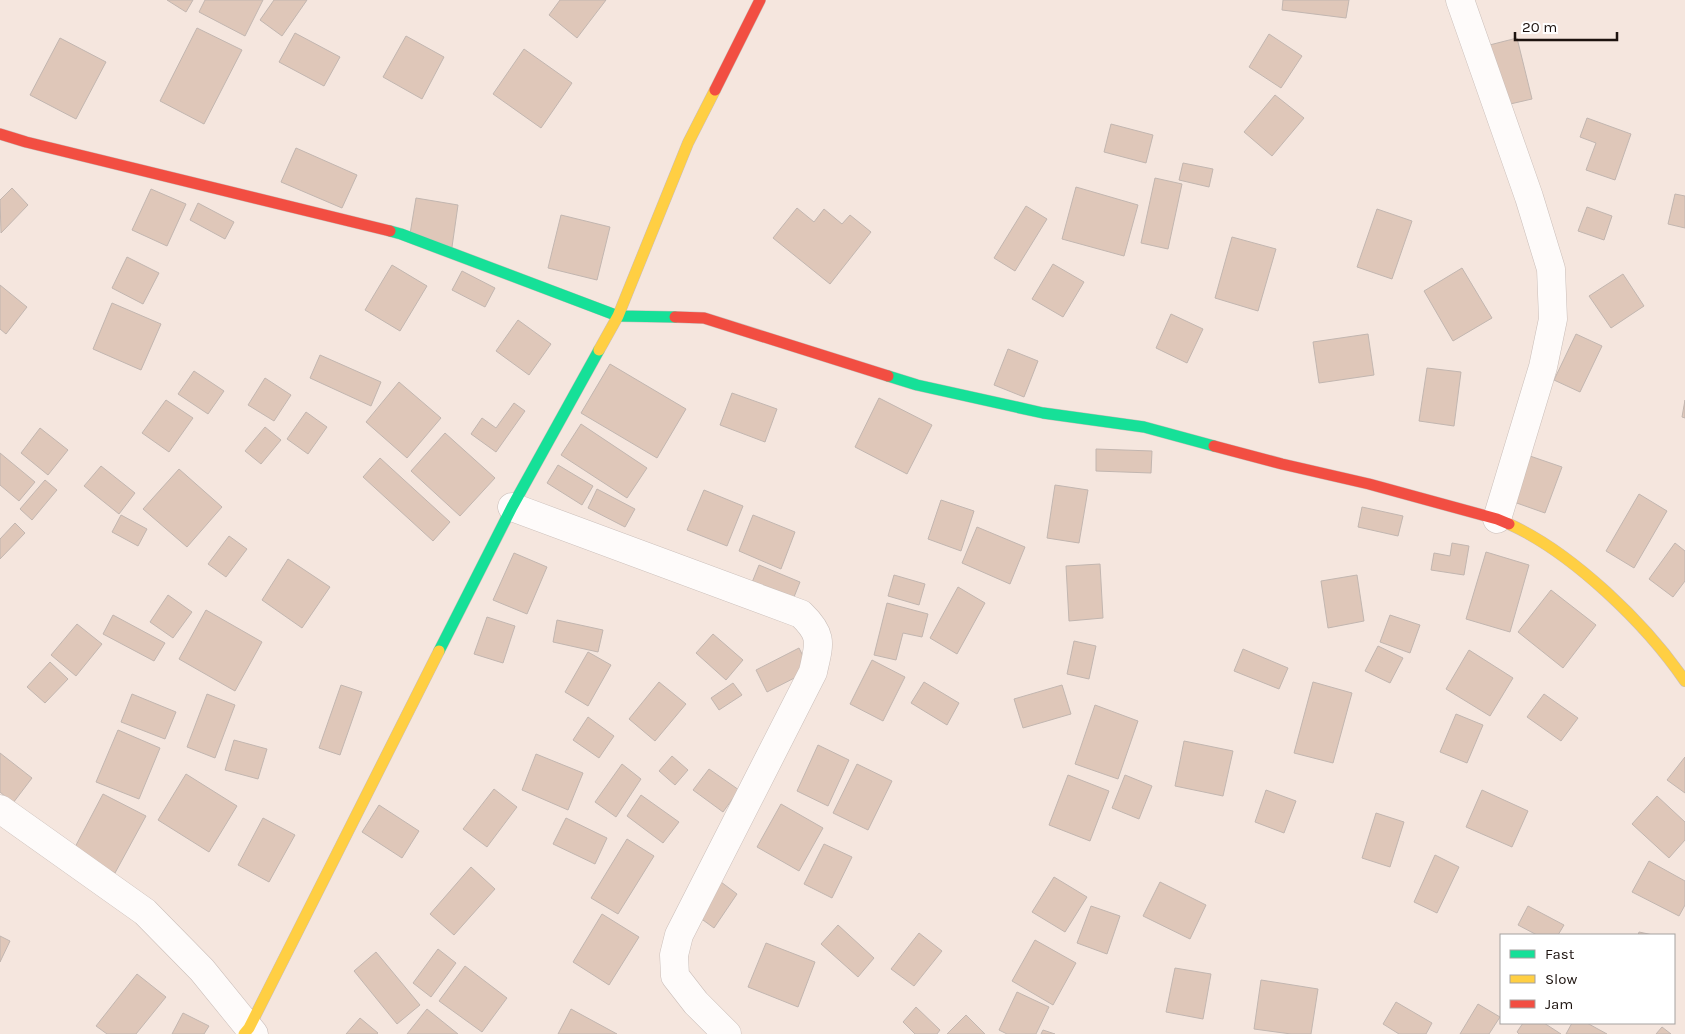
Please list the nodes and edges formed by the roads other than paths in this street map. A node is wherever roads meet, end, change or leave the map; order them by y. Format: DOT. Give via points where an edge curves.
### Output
graph roads {
  1 [pos="760,0"];
  2 [pos="1460,0"];
  3 [pos="0,134"];
  4 [pos="618,316"];
  5 [pos="512,507"];
  6 [pos="1497,520"];
  7 [pos="1685,680"];
  8 [pos="0,809"];
  9 [pos="249,1032"];
  10 [pos="728,1034"];
  1 -- 4 [label="street" via="688,142"];
  2 -- 6 [label="street" via="1551,269 1553,319 1543,367"];
  3 -- 4 [label="street" via="401,234"];
  4 -- 5 [label="street"];
  4 -- 6 [label="street" via="704,318 917,385 1043,413 1144,427"];
  5 -- 9 [label="street"];
  5 -- 10 [label="street" via="801,614 817,634 819,644 813,672 679,935 674,955 675,976"];
  6 -- 7 [label="street" via="1531,534 1579,568 1630,614"];
  8 -- 9 [label="street" via="145,912 202,970"];
}
